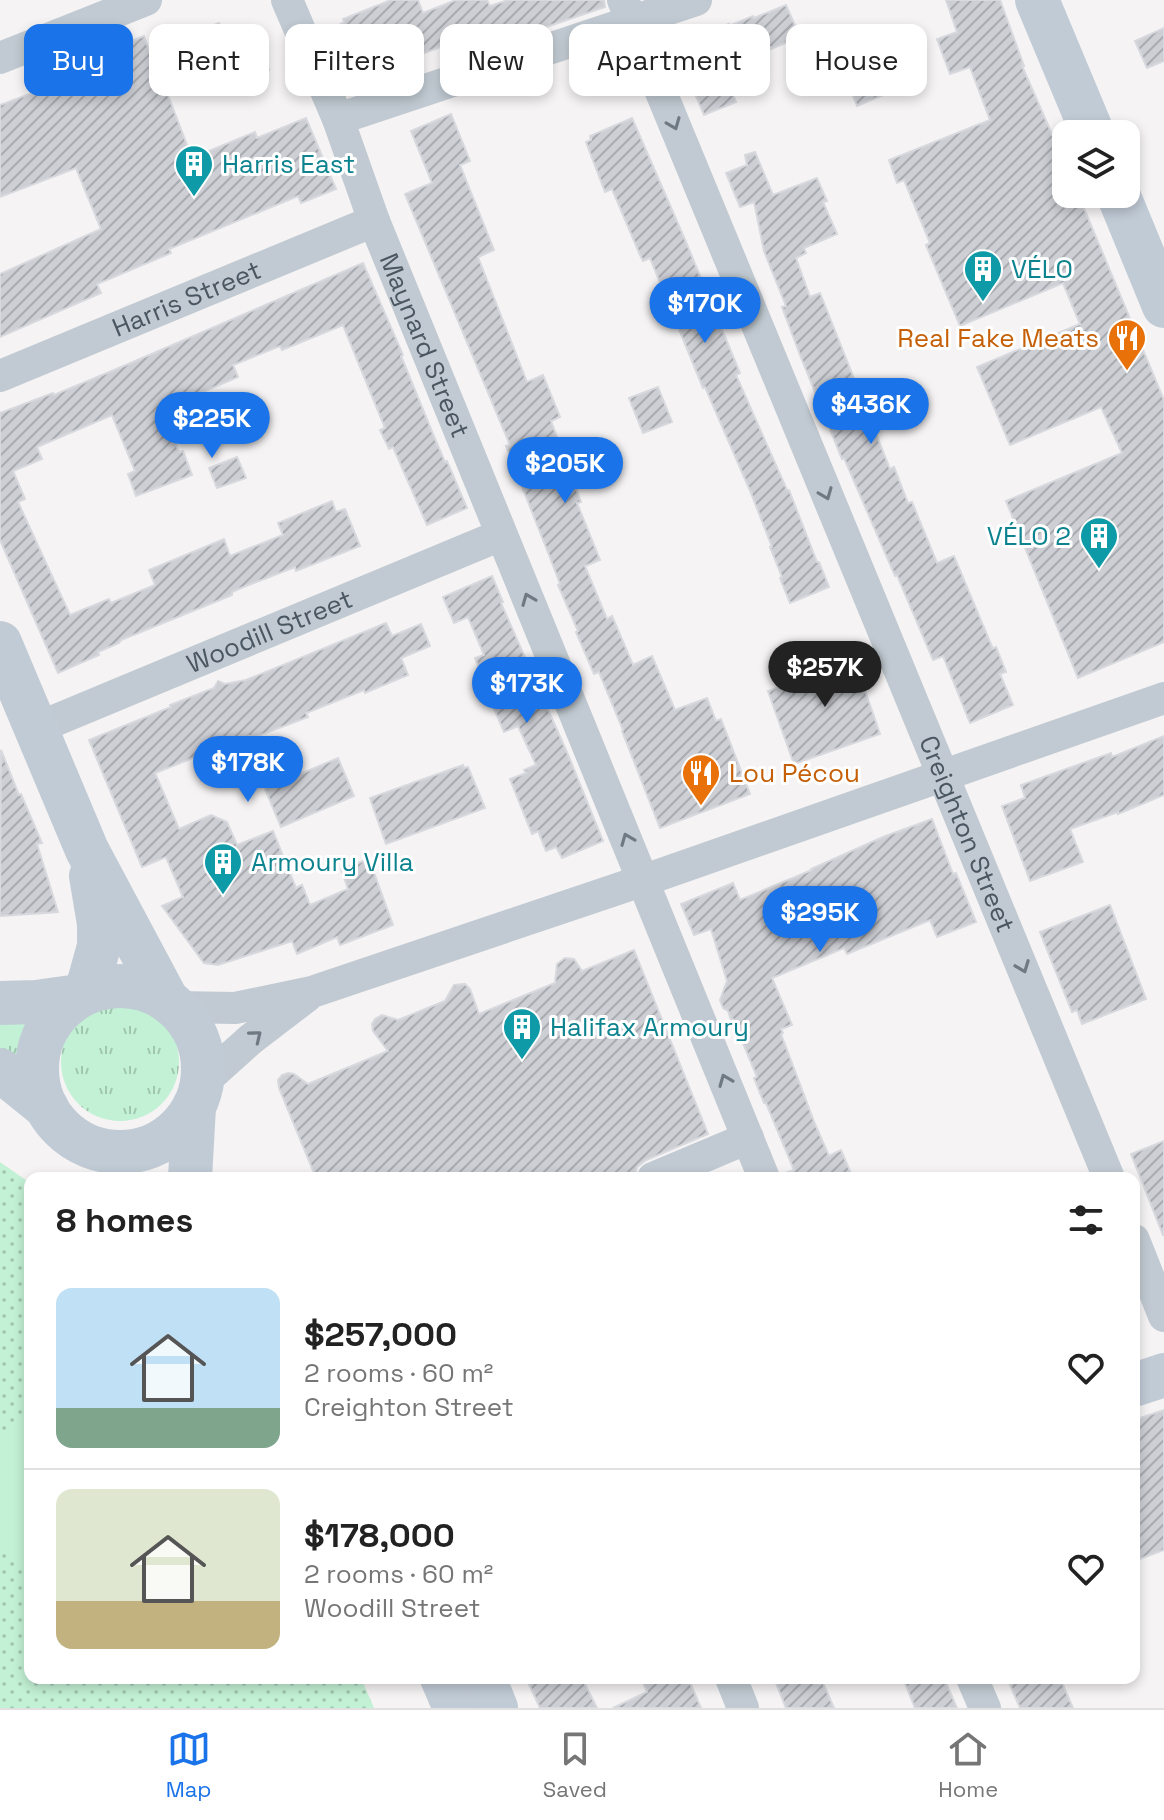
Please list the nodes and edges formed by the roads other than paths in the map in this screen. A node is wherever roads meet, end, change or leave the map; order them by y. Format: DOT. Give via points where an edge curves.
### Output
graph roads {
  1 [pos="146,0"];
  2 [pos="287,0"];
  3 [pos="696,0"];
  4 [pos="1037,0"];
  5 [pos="628,11"];
  6 [pos="0,58"];
  7 [pos="338,119"];
  8 [pos="1087,120"];
  9 [pos="1124,208"];
  10 [pos="374,221"];
  11 [pos="1164,306"];
  12 [pos="0,376"];
  13 [pos="501,535"];
  14 [pos="0,643"];
  15 [pos="1164,698"];
  16 [pos="37,728"];
  17 [pos="942,775"];
  18 [pos="87,850"];
  19 [pos="644,880"];
  20 [pos="312,992"];
  21 [pos="82,994"];
  22 [pos="0,1003"];
  23 [pos="171,1003"];
  24 [pos="0,1070"];
  25 [pos="198,1095"];
  26 [pos="58,1121"];
  27 [pos="748,1138"];
  28 [pos="101,1172"];
  29 [pos="191,1172"];
  30 [pos="667,1172"];
  31 [pos="762,1172"];
  32 [pos="1106,1172"];
  33 [pos="1140,1255"];
  34 [pos="1164,1316"];
  35 [pos="1164,1375"];
  36 [pos="1140,1383"];
  37 [pos="445,1684"];
  38 [pos="486,1684"];
  39 [pos="733,1684"];
  40 [pos="975,1684"];
  41 [pos="455,1708"];
  42 [pos="496,1708"];
  43 [pos="743,1708"];
  44 [pos="985,1708"];
  1 -- 6 [label="street"];
  2 -- 7 [label="street, Maynard Street"];
  3 -- 5 [label="street"];
  4 -- 8 [label="main road"];
  5 -- 7 [label="street"];
  5 -- 17 [label="street, Creighton Street, one-way"];
  7 -- 10 [label="street, Maynard Street"];
  9 -- 11 [label="main road"];
  10 -- 12 [label="street, Harris Street"];
  10 -- 13 [label="street, Maynard Street"];
  13 -- 16 [label="street, Woodill Street"];
  19 -- 13 [label="street, Maynard Street, one-way"];
  14 -- 16 [label="main road"];
  15 -- 17 [label="street"];
  16 -- 18 [label="main road"];
  17 -- 19 [label="street"];
  17 -- 32 [label="street, Creighton Street, one-way"];
  18 -- 21 [label="main road" via="99,946"];
  18 -- 23 [label="main road"];
  19 -- 20 [label="street"];
  27 -- 19 [label="street, Maynard Street, one-way"];
  20 -- 23 [label="street" via="235,1008"];
  25 -- 20 [label="street, one-way" via="251,1039"];
  21 -- 22 [label="main road"];
  21 -- 23 [label="main road" via="113,985 141,988"];
  21 -- 26 [label="main road" via="48,1026 40,1046 39,1088"];
  23 -- 25 [label="main road" via="193,1029 202,1055"];
  24 -- 26 [label="main road"];
  25 -- 26 [label="main road" via="167,1138 128,1152 88,1145"];
  25 -- 29 [label="main road"];
  26 -- 28 [label="main road"];
  27 -- 30 [label="street"];
  27 -- 31 [label="street, Maynard Street"];
  33 -- 34 [label="street"];
  35 -- 36 [label="main road"];
  37 -- 41 [label="main road"];
  38 -- 42 [label="main road"];
  39 -- 43 [label="street"];
  40 -- 44 [label="street"];
}
